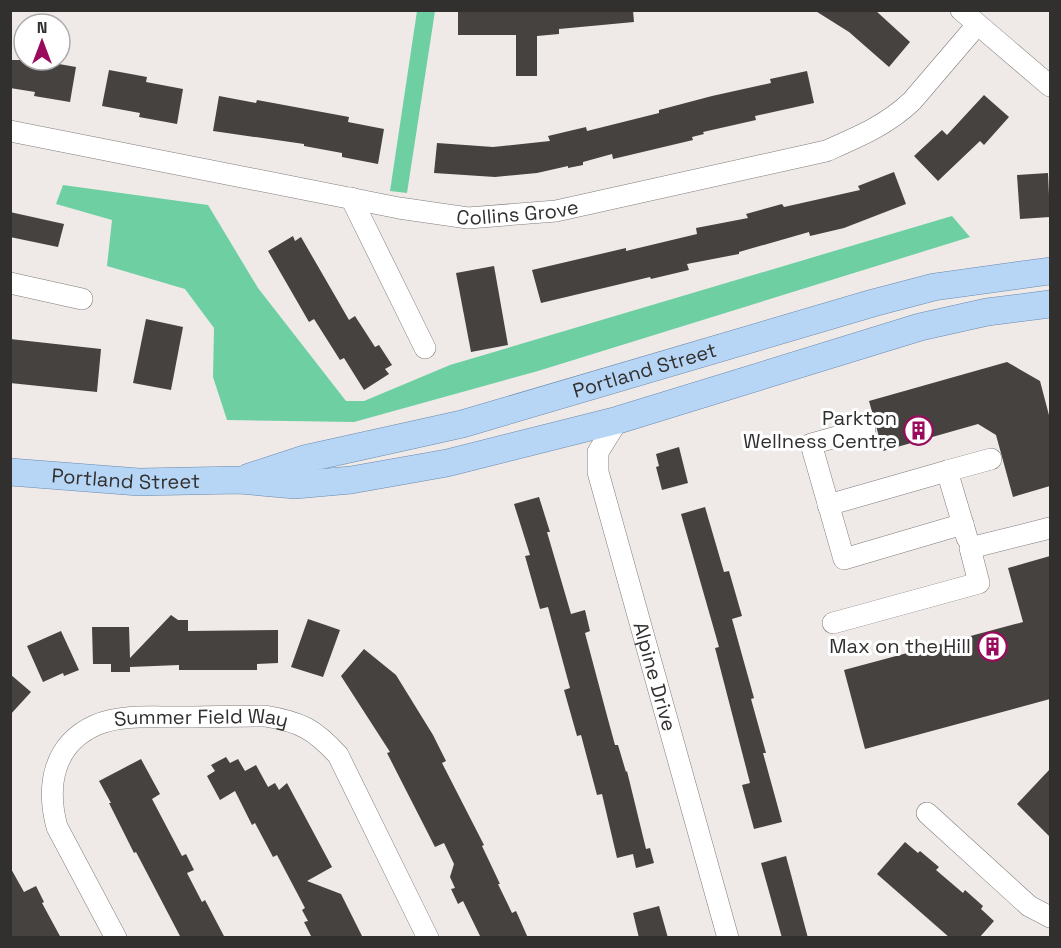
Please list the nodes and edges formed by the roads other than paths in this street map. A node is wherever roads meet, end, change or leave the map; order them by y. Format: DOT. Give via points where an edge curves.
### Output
graph roads {
  1 [pos="961,10"];
  2 [pos="977,25"];
  3 [pos="1050,86"];
  4 [pos="10,131"];
  5 [pos="351,198"];
  6 [pos="1050,271"];
  7 [pos="10,283"];
  8 [pos="82,299"];
  9 [pos="1050,304"];
  10 [pos="425,348"];
  11 [pos="618,420"];
  12 [pos="866,429"];
  13 [pos="991,459"];
  14 [pos="947,471"];
  15 [pos="10,472"];
  16 [pos="239,480"];
  17 [pos="828,505"];
  18 [pos="963,524"];
  19 [pos="1050,528"];
  20 [pos="970,548"];
  21 [pos="833,623"];
  22 [pos="927,813"];
  23 [pos="1050,917"];
  24 [pos="116,938"];
  25 [pos="428,938"];
  26 [pos="728,938"];
  1 -- 2 [label="street"];
  2 -- 3 [label="street"];
  2 -- 5 [label="street, Collins Grove" via="901,112 868,133 826,151 556,211 468,218"];
  4 -- 5 [label="street, Collins Grove"];
  5 -- 10 [label="street"];
  6 -- 16 [label="main road, Portland Street" via="934,287 462,424 304,459"];
  7 -- 8 [label="street"];
  9 -- 11 [label="main road, Portland Street" via="987,312 920,327"];
  11 -- 16 [label="main road, Portland Street" via="447,463 351,480 295,485"];
  11 -- 26 [label="street, Alpine Drive" via="598,452 597,472"];
  12 -- 17 [label="street" via="811,444"];
  13 -- 14 [label="street"];
  14 -- 17 [label="street"];
  14 -- 18 [label="street"];
  15 -- 16 [label="main road, Portland Street" via="139,482"];
  17 -- 18 [label="street" via="844,559"];
  18 -- 20 [label="street"];
  19 -- 20 [label="street"];
  20 -- 21 [label="street" via="980,584"];
  22 -- 23 [label="street" via="1029,906"];
  24 -- 25 [label="street, Summer Field Way" via="57,827 51,791 60,759 81,734 110,720 265,716 304,726 321,736 338,755"];
}
